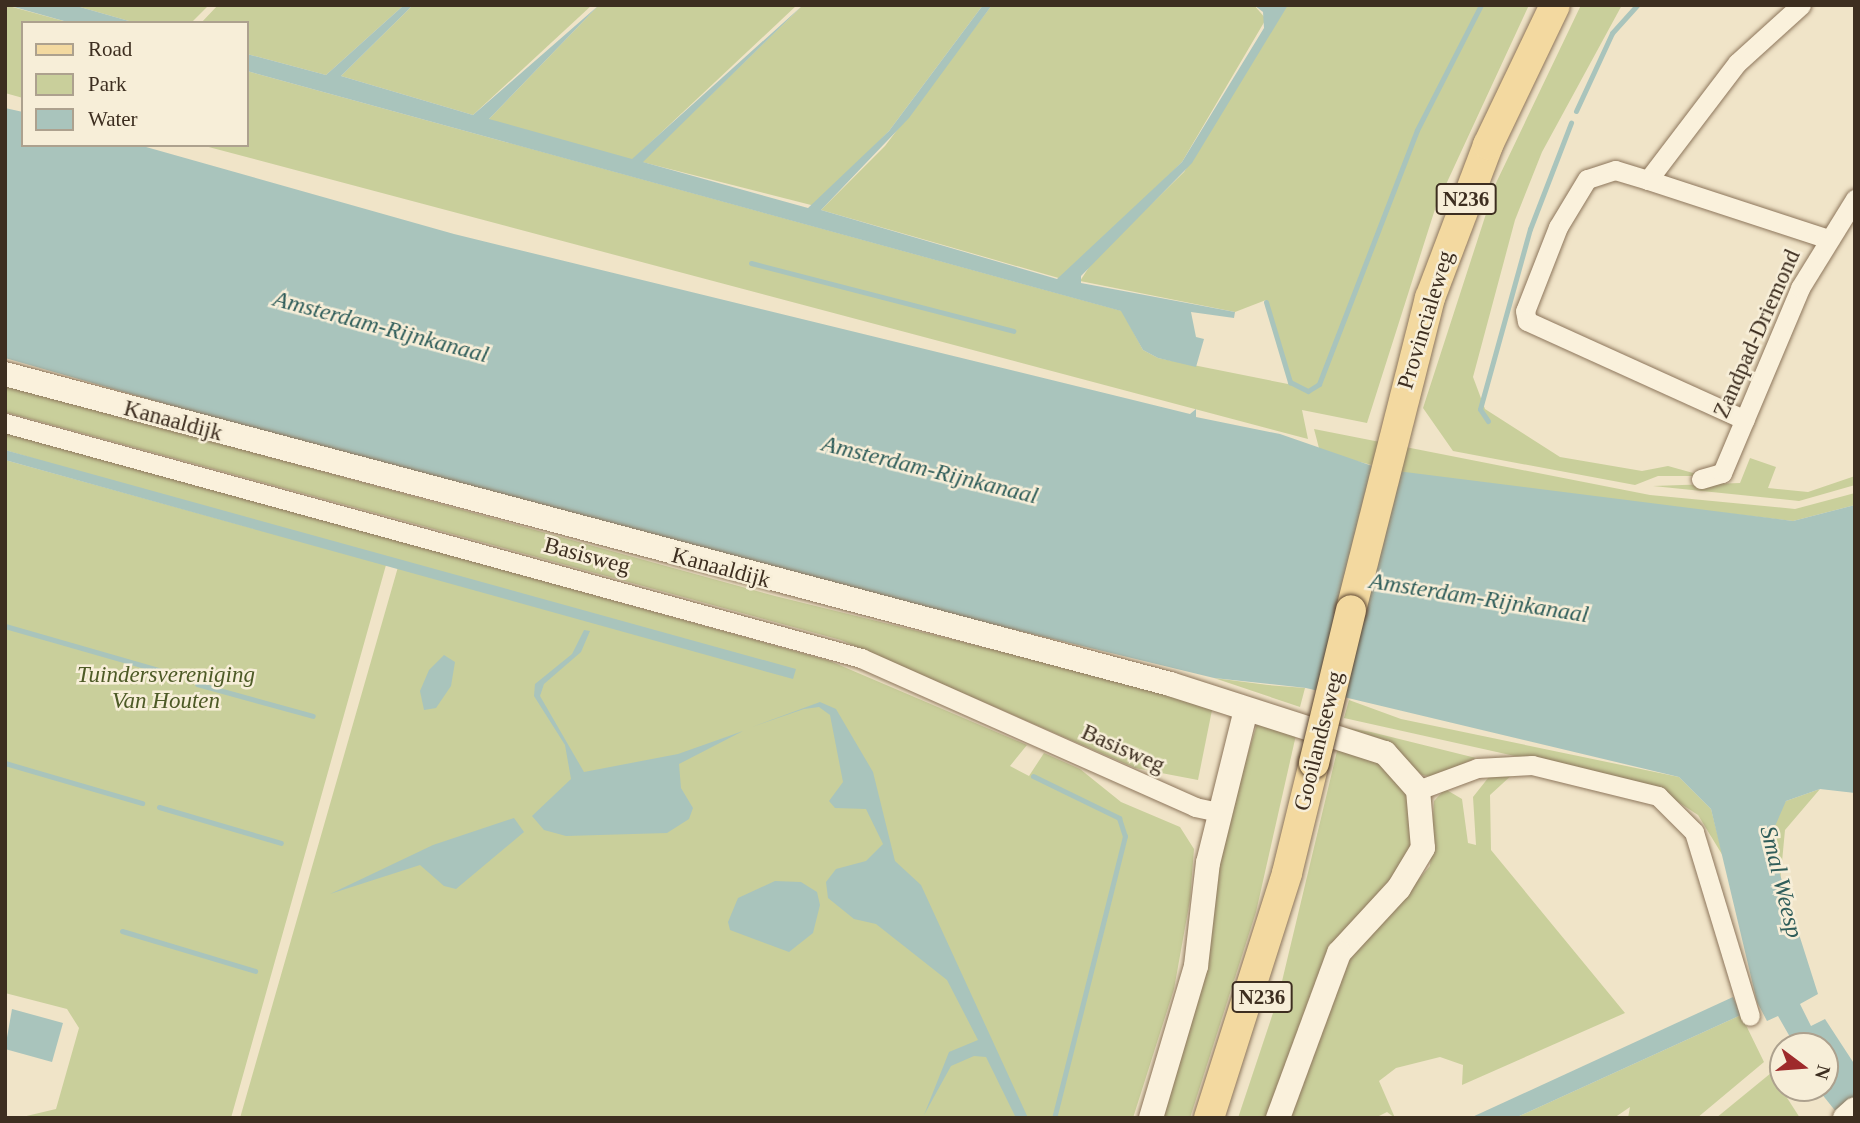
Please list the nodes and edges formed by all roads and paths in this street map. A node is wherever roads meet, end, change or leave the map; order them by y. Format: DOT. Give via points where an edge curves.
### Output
graph roads {
  1 [pos="1555,5"];
  2 [pos="1801,5"];
  3 [pos="1648,180"];
  4 [pos="1855,199"];
  5 [pos="1828,239"];
  6 [pos="5,374"];
  7 [pos="1745,420"];
  8 [pos="5,423"];
  9 [pos="1701,479"];
  10 [pos="1351,610"];
  11 [pos="1245,713"];
  12 [pos="1418,790"];
  13 [pos="1219,811"];
  14 [pos="1287,873"];
  15 [pos="1750,1016"];
  16 [pos="1855,1109"];
  17 [pos="1151,1118"];
  18 [pos="1209,1118"];
  19 [pos="1222,1118"];
  20 [pos="1278,1118"];
  21 [pos="1845,1118"];
  1 -- 10 [label="main road, Provincialeweg / N236" via="1466,198 1400,402"];
  2 -- 3 [label="street" via="1737,63"];
  3 -- 5 [label="street"];
  3 -- 7 [label="street" via="1615,170 1587,179 1558,228 1525,311 1527,321"];
  4 -- 5 [label="street, Zandpad-Driemond"];
  5 -- 7 [label="street, Zandpad-Driemond"];
  6 -- 11 [label="street, Kanaaldijk" via="1170,684"];
  7 -- 9 [label="street, Zandpad-Driemond" via="1722,473"];
  8 -- 13 [label="street, Basisweg" via="862,658 1195,807"];
  10 -- 14 [label="main road, Gooilandseweg / N236, bridge"];
  11 -- 12 [label="street, Kanaaldijk" via="1362,742 1385,753"];
  11 -- 13 [label="street"];
  12 -- 15 [label="street" via="1477,768 1532,765 1658,796 1694,832 1737,989"];
  12 -- 20 [label="street" via="1423,848 1399,888 1339,953"];
  13 -- 17 [label="street" via="1196,966"];
  14 -- 18 [label="main road, Gooilandseweg / N236"];
  14 -- 19 [label="main road, Gooilandseweg / N236" via="1256,1018"];
  16 -- 21 [label="street"];
}
